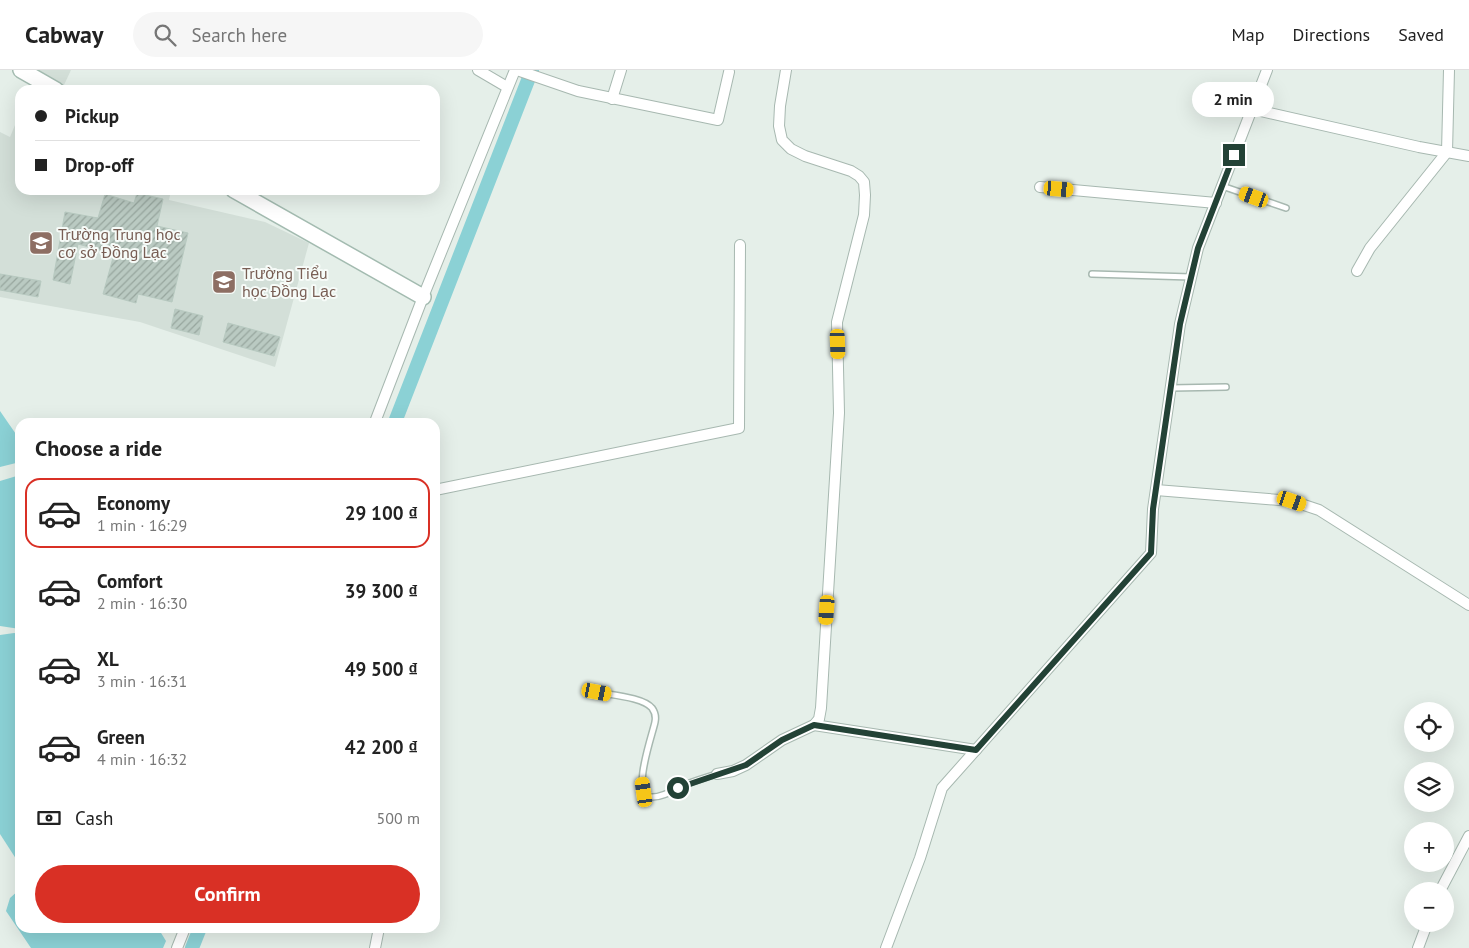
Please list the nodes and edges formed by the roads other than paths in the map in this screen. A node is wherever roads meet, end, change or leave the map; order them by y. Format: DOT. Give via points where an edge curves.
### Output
graph roads {
  1 [pos="21,70"];
  2 [pos="478,70"];
  3 [pos="516,70"];
  4 [pos="621,70"];
  5 [pos="786,70"];
  6 [pos="1267,70"];
  7 [pos="1449,70"];
  8 [pos="730,72"];
  9 [pos="47,85"];
  10 [pos="508,88"];
  11 [pos="612,99"];
  12 [pos="1252,109"];
  13 [pos="1448,152"];
  14 [pos="1469,156"];
  15 [pos="1222,186"];
  16 [pos="1040,187"];
  17 [pos="243,195"];
  18 [pos="1216,203"];
  19 [pos="1286,208"];
  20 [pos="740,245"];
  21 [pos="1358,271"];
  22 [pos="1092,274"];
  23 [pos="1191,277"];
  24 [pos="423,297"];
  25 [pos="1226,387"];
  26 [pos="1171,388"];
  27 [pos="377,418"];
  28 [pos="440,489"];
  29 [pos="1156,490"];
  30 [pos="1469,604"];
  31 [pos="597,692"];
  32 [pos="814,725"];
  33 [pos="976,750"];
  34 [pos="717,774"];
  35 [pos="1469,836"];
  36 [pos="1445,882"];
  37 [pos="1425,932"];
  38 [pos="183,933"];
  39 [pos="378,933"];
  40 [pos="177,948"];
  41 [pos="374,948"];
  42 [pos="886,948"];
  43 [pos="1418,948"];
  1 -- 9 [label="street"];
  2 -- 10 [label="street"];
  3 -- 10 [label="street"];
  3 -- 11 [label="street"];
  4 -- 11 [label="street"];
  5 -- 32 [label="street" via="780,106 782,140 790,149 859,176 864,182 866,195 864,215 837,322 839,413 821,708"];
  6 -- 12 [label="street"];
  7 -- 13 [label="street"];
  8 -- 11 [label="street" via="718,120"];
  10 -- 24 [label="street"];
  12 -- 13 [label="street"];
  12 -- 15 [label="street"];
  13 -- 14 [label="street"];
  13 -- 21 [label="street" via="1370,248"];
  15 -- 18 [label="street"];
  15 -- 19 [label="lane"];
  16 -- 18 [label="street"];
  17 -- 24 [label="street"];
  18 -- 23 [label="street" via="1198,248"];
  20 -- 28 [label="street" via="739,428"];
  22 -- 23 [label="lane"];
  23 -- 26 [label="street"];
  24 -- 27 [label="street"];
  25 -- 26 [label="lane"];
  26 -- 29 [label="street"];
  29 -- 30 [label="street" via="1292,501 1319,510"];
  29 -- 33 [label="street" via="1151,553"];
  31 -- 34 [label="lane" via="638,700 654,711 655,722 643,770 646,796 661,795"];
  32 -- 33 [label="street"];
  32 -- 34 [label="street" via="782,740 746,765"];
  33 -- 42 [label="street" via="942,788"];
  35 -- 36 [label="street"];
  37 -- 43 [label="street"];
  38 -- 40 [label="street"];
  39 -- 41 [label="street"];
}
